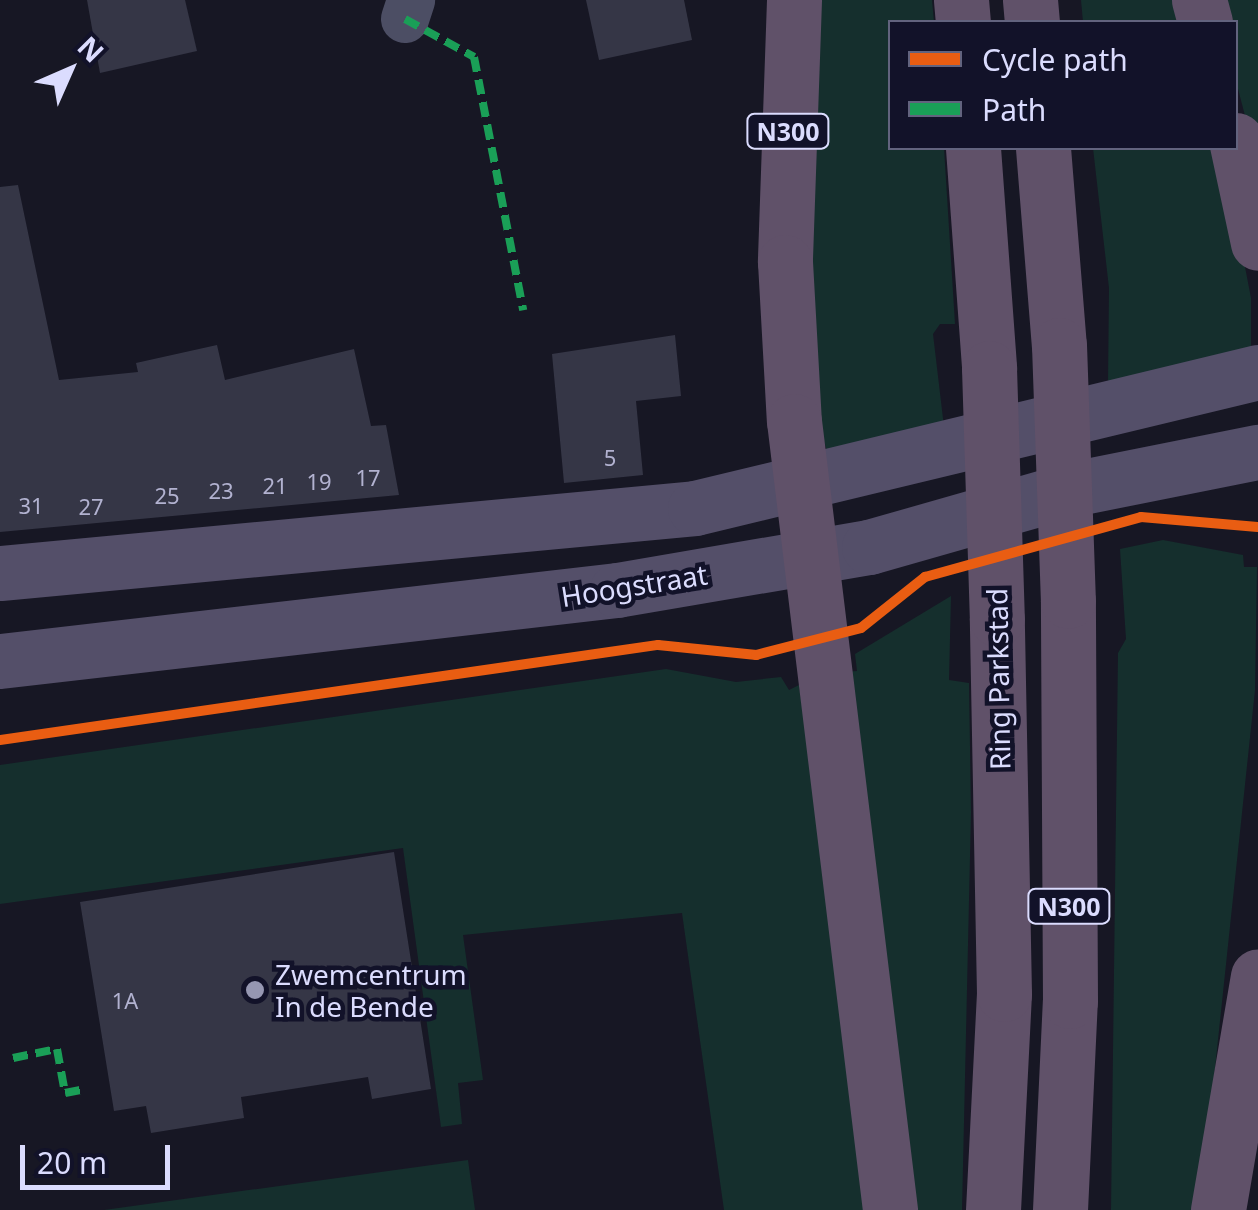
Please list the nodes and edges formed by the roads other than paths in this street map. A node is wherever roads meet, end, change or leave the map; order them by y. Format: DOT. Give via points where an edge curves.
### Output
graph roads {
  1 [pos="794,0"];
  2 [pos="1238,149"];
  3 [pos="973,150"];
  4 [pos="1043,150"];
  5 [pos="1258,243"];
  6 [pos="1258,372"];
  7 [pos="1258,452"];
  8 [pos="800,483"];
  9 [pos="806,557"];
  10 [pos="0,573"];
  11 [pos="0,661"];
  12 [pos="1258,976"];
  13 [pos="890,1210"];
  14 [pos="993,1210"];
  15 [pos="1060,1210"];
  16 [pos="1218,1210"];
  1 -- 8 [label="highway, N300" via="785,262"];
  2 -- 5 [label="highway"];
  3 -- 14 [label="highway, Ring Parkstad / N300, bridge" via="998,620 1004,994"];
  4 -- 15 [label="highway, N300, bridge" via="1060,345 1068,601 1070,1001"];
  6 -- 8 [label="main road"];
  7 -- 9 [label="main road, Hoogstraat" via="1159,468"];
  8 -- 9 [label="highway, N300"];
  8 -- 10 [label="main road" via="696,508 549,526 215,548"];
  9 -- 11 [label="main road, Hoogstraat" via="617,590"];
  9 -- 13 [label="highway, N300" via="838,757"];
  12 -- 16 [label="highway"];
}
